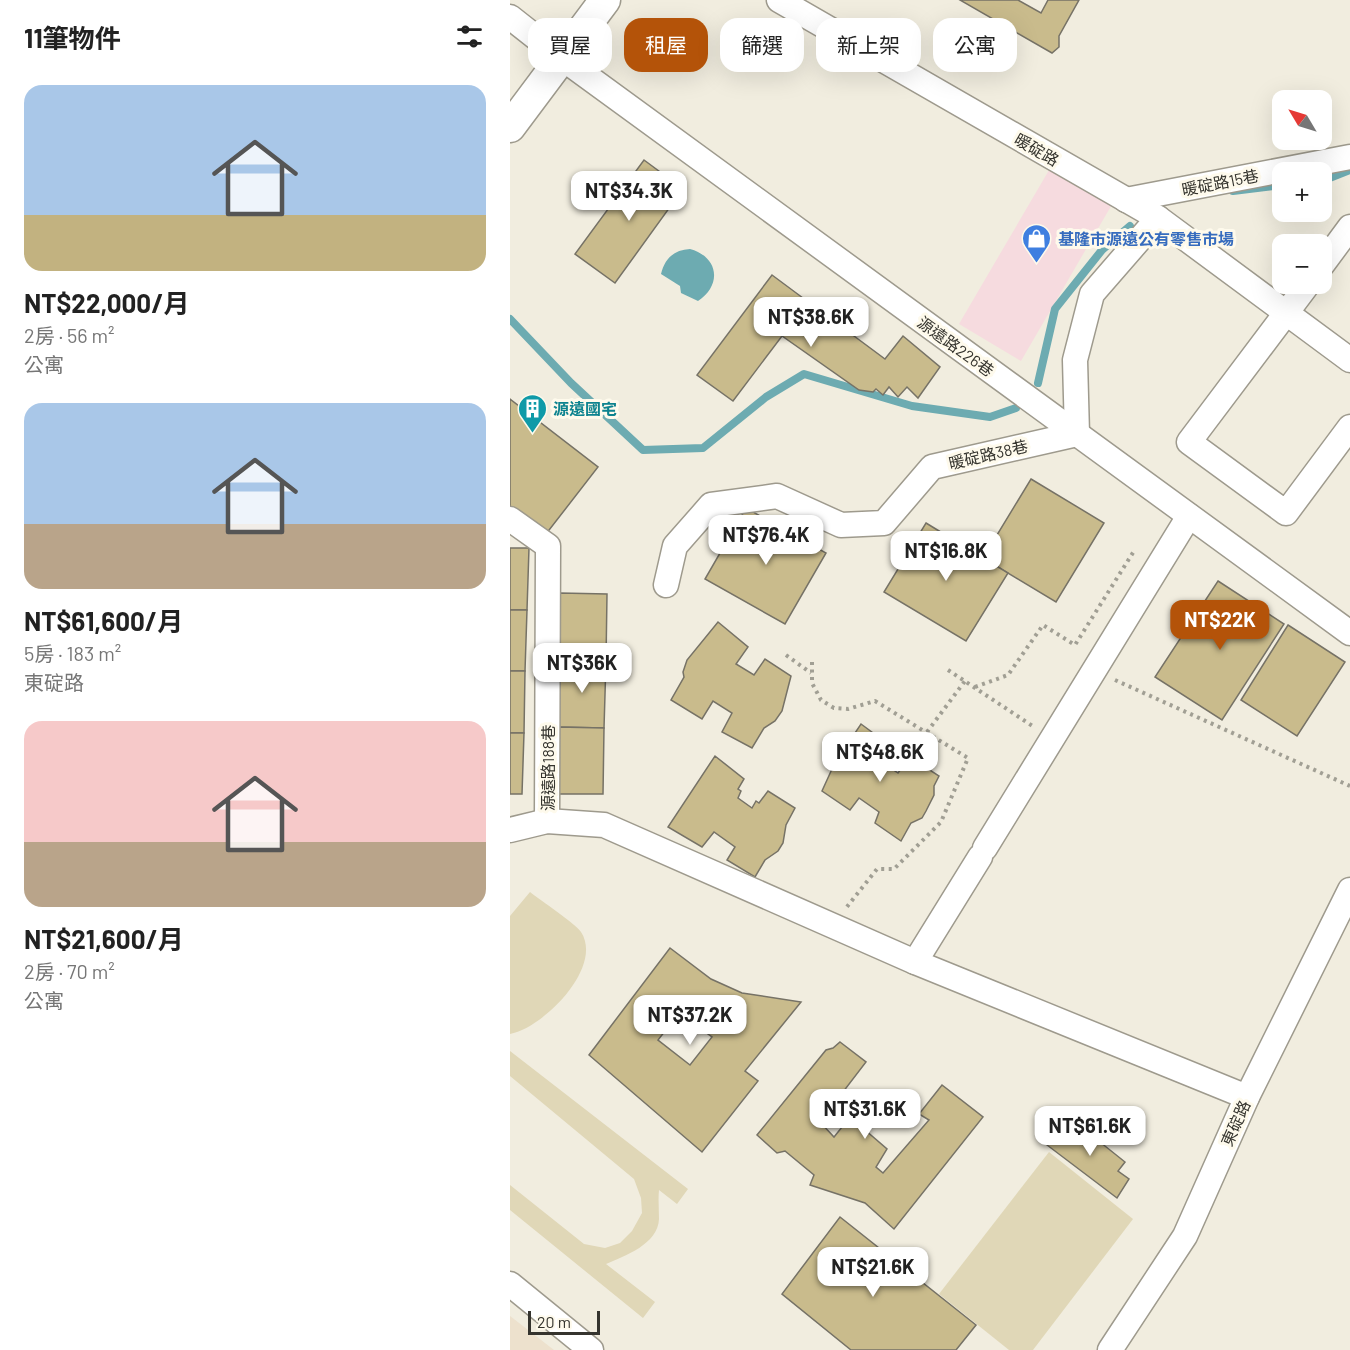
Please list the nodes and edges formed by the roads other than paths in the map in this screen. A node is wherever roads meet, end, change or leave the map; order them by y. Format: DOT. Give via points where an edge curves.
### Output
graph roads {
  1 [pos="605,0"];
  2 [pos="779,0"];
  3 [pos="510,17"];
  4 [pos="592,18"];
  5 [pos="528,31"];
  6 [pos="551,72"];
  7 [pos="581,72"];
  8 [pos="510,127"];
  9 [pos="1350,157"];
  10 [pos="1126,200"];
  11 [pos="1158,218"];
  12 [pos="1350,227"];
  13 [pos="1332,251"];
  14 [pos="1300,294"];
  15 [pos="1286,312"];
  16 [pos="1350,360"];
  17 [pos="1350,427"];
  18 [pos="1077,434"];
  19 [pos="1189,516"];
  20 [pos="510,519"];
  21 [pos="666,585"];
  22 [pos="1350,633"];
  23 [pos="547,821"];
  24 [pos="510,830"];
  25 [pos="1350,890"];
  26 [pos="915,962"];
  27 [pos="1247,1097"];
  28 [pos="510,1284"];
  29 [pos="591,1350"];
  30 [pos="1110,1350"];
  1 -- 4 [label="main road"];
  2 -- 10 [label="street, 暖碇路"];
  3 -- 5 [label="street, 源遠路226巷"];
  6 -- 8 [label="main road"];
  7 -- 18 [label="street, 源遠路226巷"];
  9 -- 10 [label="street, 暖碇路15巷"];
  10 -- 11 [label="street, 暖碇路"];
  11 -- 15 [label="street, 暖碇路"];
  11 -- 18 [label="street" via="1092,294 1075,360"];
  12 -- 13 [label="street"];
  14 -- 15 [label="street"];
  15 -- 16 [label="street, 暖碇路"];
  15 -- 17 [label="street" via="1189,442 1286,513"];
  18 -- 19 [label="street, 源遠路226巷"];
  18 -- 21 [label="street, 暖碇路38巷" via="932,467 884,523 841,525 777,496 711,505 675,546"];
  19 -- 22 [label="street, 源遠路226巷"];
  19 -- 26 [label="street"];
  20 -- 23 [label="street, 源遠路188巷" via="548,546"];
  23 -- 24 [label="street"];
  23 -- 26 [label="street" via="604,825"];
  25 -- 27 [label="street, 東碇路"];
  26 -- 27 [label="street"];
  27 -- 30 [label="street, 東碇路" via="1185,1236"];
  28 -- 29 [label="street"];
}
